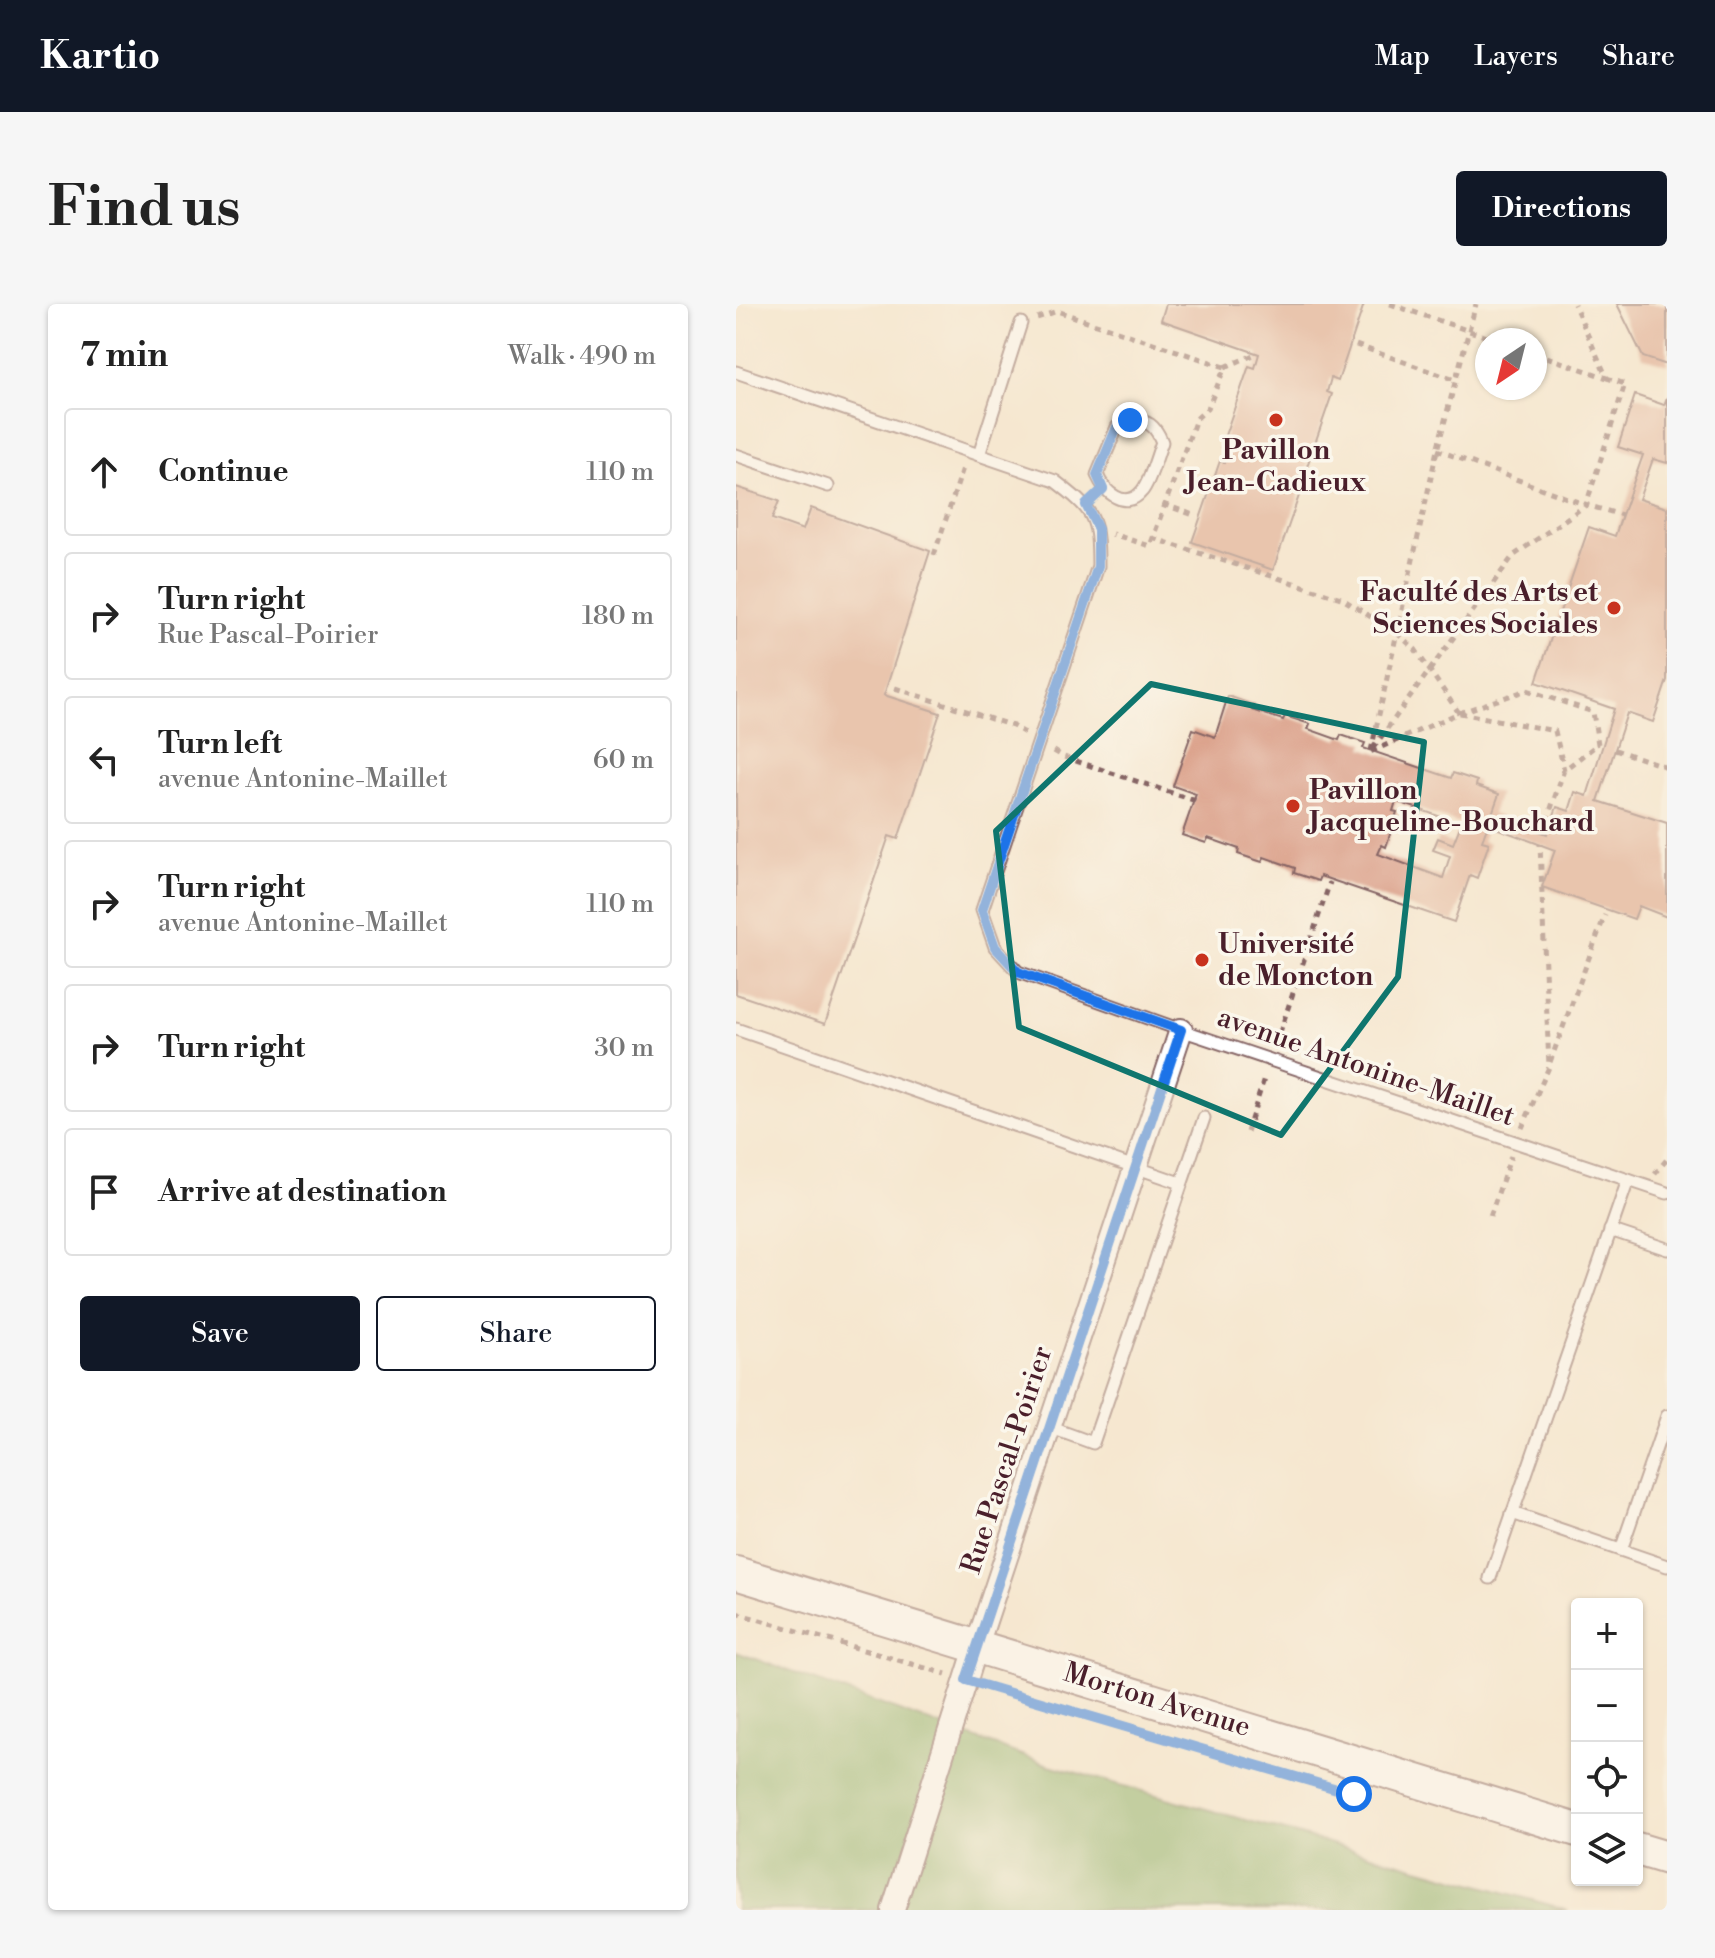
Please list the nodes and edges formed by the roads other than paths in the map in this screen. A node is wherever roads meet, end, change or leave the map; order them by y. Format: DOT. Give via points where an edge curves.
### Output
graph roads {
  1 [pos="1021,323"];
  2 [pos="736,372"];
  3 [pos="974,453"];
  4 [pos="736,455"];
  5 [pos="828,486"];
  6 [pos="1103,489"];
  7 [pos="1086,505"];
  8 [pos="736,1029"];
  9 [pos="1181,1030"];
  10 [pos="1204,1118"];
  11 [pos="1135,1167"];
  12 [pos="1628,1180"];
  13 [pos="1181,1183"];
  14 [pos="1667,1193"];
  15 [pos="1610,1230"];
  16 [pos="1667,1249"];
  17 [pos="1667,1416"];
  18 [pos="1049,1427"];
  19 [pos="1512,1513"];
  20 [pos="1621,1550"];
  21 [pos="1667,1566"];
  22 [pos="736,1573"];
  23 [pos="1490,1578"];
  24 [pos="977,1645"];
  25 [pos="1571,1828"];
  26 [pos="1643,1851"];
  27 [pos="1667,1858"];
  28 [pos="893,1910"];
  1 -- 3 [label="lane"];
  2 -- 3 [label="lane"];
  3 -- 7 [label="lane" via="1055,481"];
  4 -- 5 [label="lane"];
  6 -- 6 [label="lane" via="1115,498 1130,499 1142,492 1162,442 1145,420 1117,427 1097,475"];
  6 -- 7 [label="lane"];
  7 -- 9 [label="lane, avenue Antonine-Maillet" via="1098,529 1098,566 982,910 995,947 1018,972"];
  8 -- 11 [label="lane"];
  9 -- 11 [label="street, Rue Pascal-Poirier"];
  9 -- 12 [label="lane, avenue Antonine-Maillet"];
  10 -- 13 [label="lane"];
  11 -- 13 [label="lane"];
  11 -- 18 [label="street, Rue Pascal-Poirier"];
  12 -- 14 [label="lane, avenue Antonine-Maillet"];
  12 -- 15 [label="lane"];
  13 -- 18 [label="lane" via="1093,1443"];
  15 -- 16 [label="lane"];
  15 -- 19 [label="lane"];
  17 -- 20 [label="lane"];
  18 -- 24 [label="street, Rue Pascal-Poirier"];
  19 -- 20 [label="lane"];
  19 -- 23 [label="lane"];
  20 -- 21 [label="lane"];
  22 -- 24 [label="street, Morton Avenue"];
  24 -- 25 [label="street, Morton Avenue"];
  24 -- 28 [label="street, Rue Pascal-Poirier"];
  26 -- 27 [label="street"];
}
